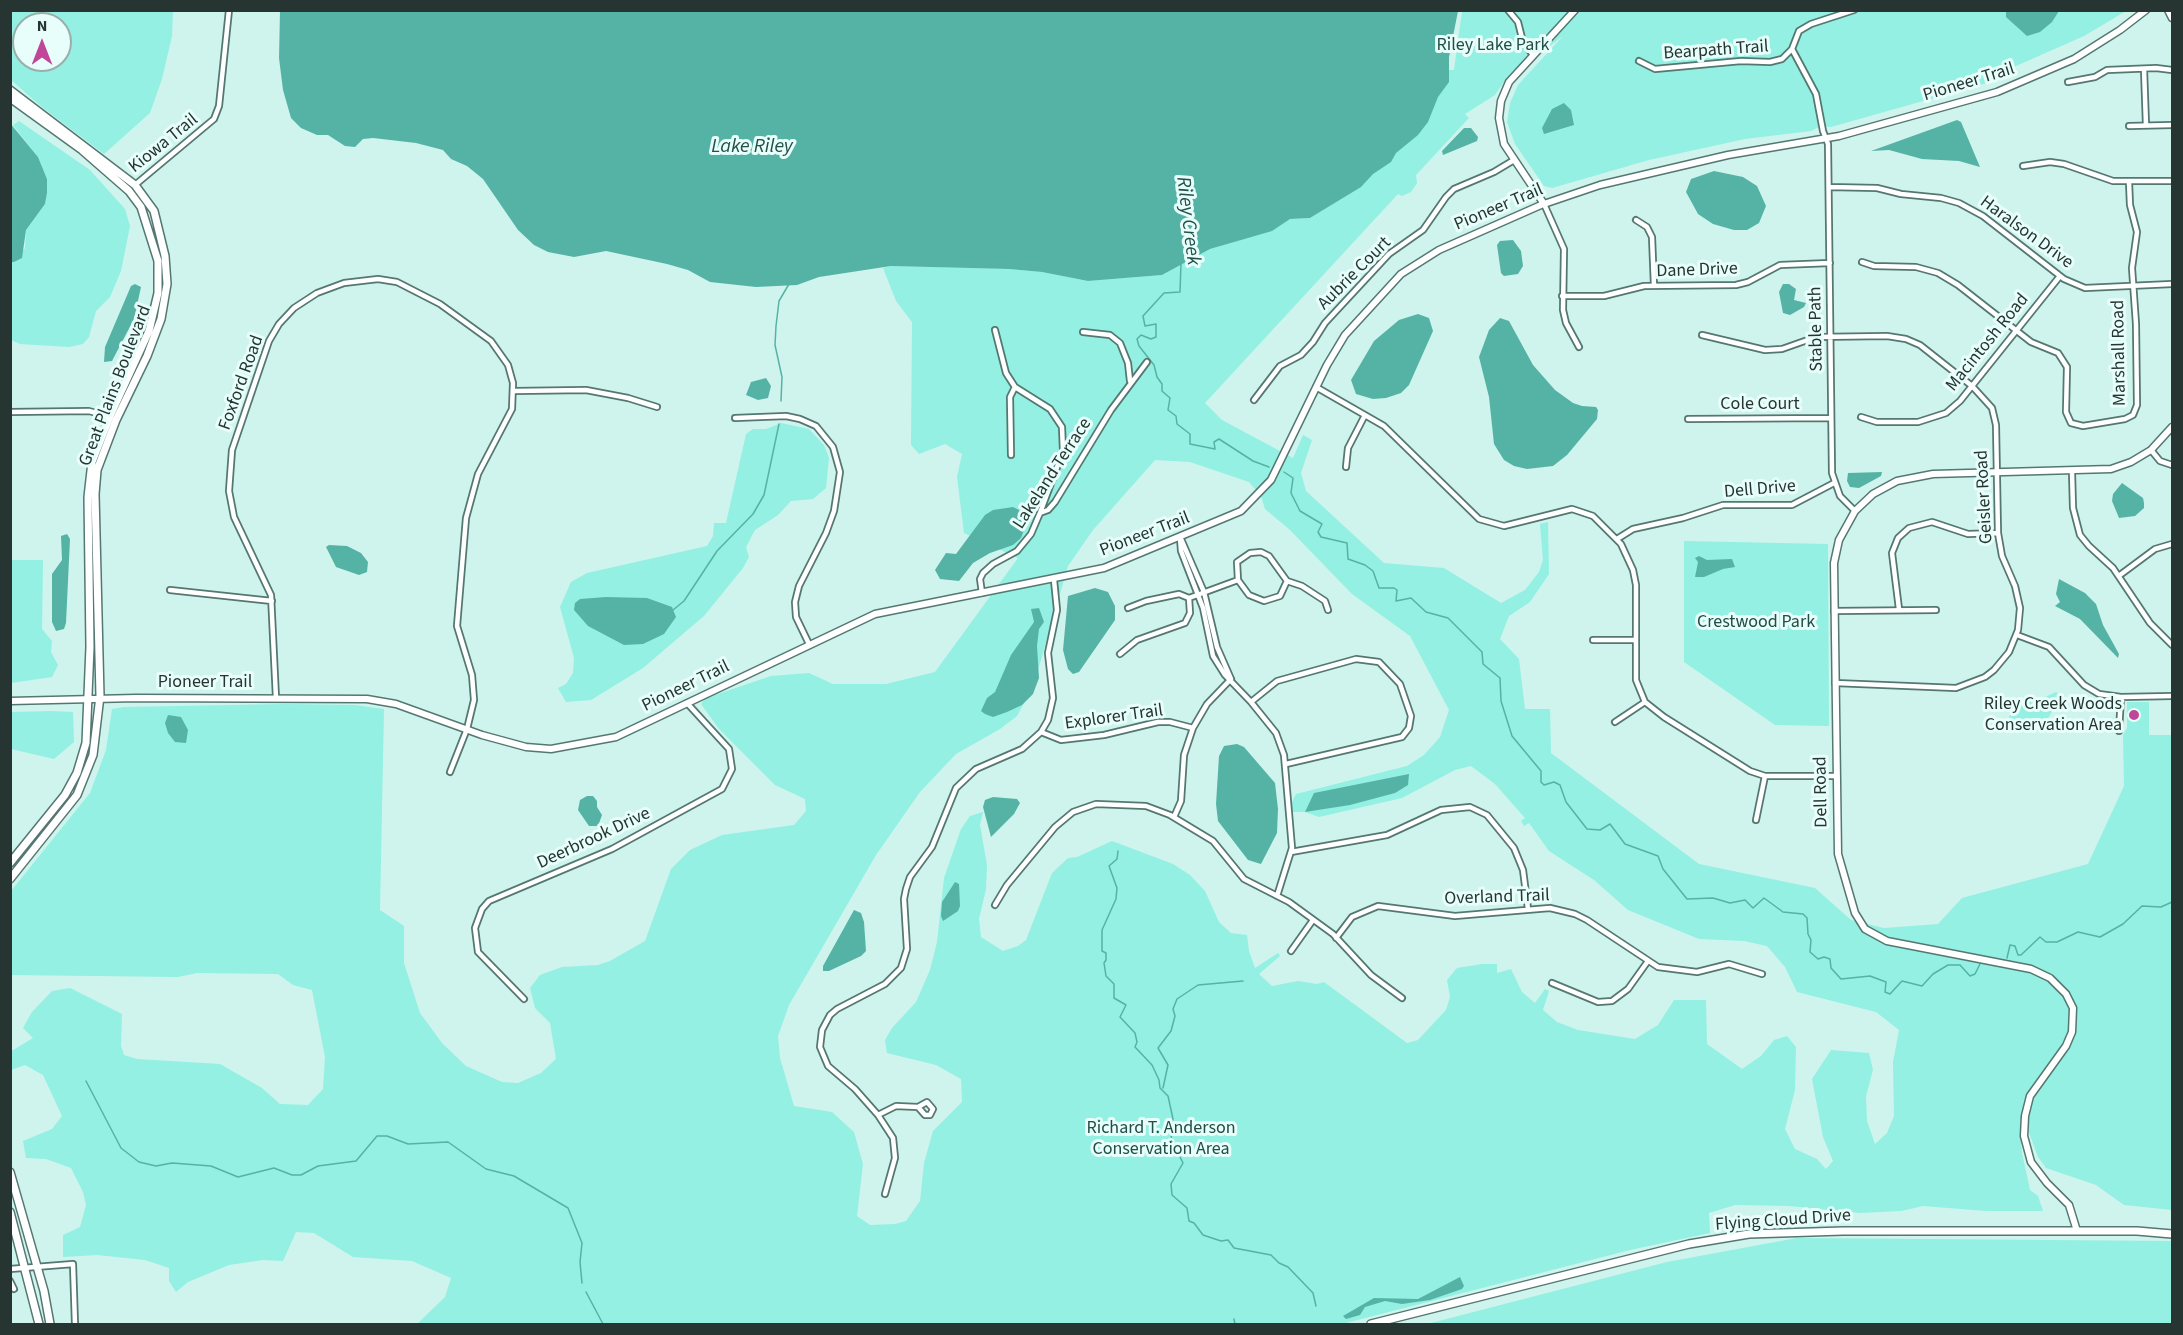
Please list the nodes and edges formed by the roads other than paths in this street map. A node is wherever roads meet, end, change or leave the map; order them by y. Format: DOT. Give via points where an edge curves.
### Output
graph roads {
  1 [pos="230,10"];
  2 [pos="1508,10"];
  3 [pos="1575,10"];
  4 [pos="1854,10"];
  5 [pos="2146,10"];
  6 [pos="2168,10"];
  7 [pos="2172,18"];
  8 [pos="1792,49"];
  9 [pos="1533,55"];
  10 [pos="1639,61"];
  11 [pos="2144,69"];
  12 [pos="2172,70"];
  13 [pos="2067,82"];
  14 [pos="10,90"];
  15 [pos="10,98"];
  16 [pos="2146,125"];
  17 [pos="2172,125"];
  18 [pos="2129,126"];
  19 [pos="1826,139"];
  20 [pos="1514,159"];
  21 [pos="2023,166"];
  22 [pos="2172,181"];
  23 [pos="2129,182"];
  24 [pos="135,185"];
  25 [pos="1829,187"];
  26 [pos="129,191"];
  27 [pos="1544,204"];
  28 [pos="1636,220"];
  29 [pos="1862,262"];
  30 [pos="1830,263"];
  31 [pos="2060,276"];
  32 [pos="2172,284"];
  33 [pos="2133,285"];
  34 [pos="1654,286"];
  35 [pos="1562,296"];
  36 [pos="995,330"];
  37 [pos="2015,330"];
  38 [pos="1083,332"];
  39 [pos="1702,335"];
  40 [pos="1831,337"];
  41 [pos="1579,347"];
  42 [pos="1147,362"];
  43 [pos="1130,383"];
  44 [pos="1972,386"];
  45 [pos="1016,387"];
  46 [pos="1316,387"];
  47 [pos="514,391"];
  48 [pos="1254,400"];
  49 [pos="657,407"];
  50 [pos="10,412"];
  51 [pos="1365,415"];
  52 [pos="1861,417"];
  53 [pos="113,418"];
  54 [pos="735,418"];
  55 [pos="1831,418"];
  56 [pos="1688,419"];
  57 [pos="2172,426"];
  58 [pos="2151,450"];
  59 [pos="1011,455"];
  60 [pos="2172,465"];
  61 [pos="1346,467"];
  62 [pos="2072,472"];
  63 [pos="1997,473"];
  64 [pos="1834,483"];
  65 [pos="1855,511"];
  66 [pos="1040,513"];
  67 [pos="1998,533"];
  68 [pos="1180,538"];
  69 [pos="1617,538"];
  70 [pos="2172,544"];
  71 [pos="2120,575"];
  72 [pos="1054,580"];
  73 [pos="1238,580"];
  74 [pos="1287,581"];
  75 [pos="170,591"];
  76 [pos="1204,592"];
  77 [pos="982,593"];
  78 [pos="1198,595"];
  79 [pos="1189,598"];
  80 [pos="272,601"];
  81 [pos="1128,608"];
  82 [pos="1899,609"];
  83 [pos="1328,610"];
  84 [pos="1936,610"];
  85 [pos="1834,611"];
  86 [pos="2017,635"];
  87 [pos="1593,640"];
  88 [pos="1636,640"];
  89 [pos="809,644"];
  90 [pos="2172,645"];
  91 [pos="1120,654"];
  92 [pos="1231,679"];
  93 [pos="1835,683"];
  94 [pos="2172,696"];
  95 [pos="2121,697"];
  96 [pos="276,698"];
  97 [pos="90,699"];
  98 [pos="99,699"];
  99 [pos="10,701"];
  100 [pos="1251,702"];
  101 [pos="1645,702"];
  102 [pos="687,703"];
  103 [pos="1615,722"];
  104 [pos="1193,728"];
  105 [pos="467,729"];
  106 [pos="2119,731"];
  107 [pos="1041,732"];
  108 [pos="1286,764"];
  109 [pos="450,772"];
  110 [pos="1765,776"];
  111 [pos="1836,776"];
  112 [pos="1174,817"];
  113 [pos="1756,820"];
  114 [pos="1291,852"];
  115 [pos="10,863"];
  116 [pos="10,879"];
  117 [pos="1277,896"];
  118 [pos="995,905"];
  119 [pos="1528,909"];
  120 [pos="1313,920"];
  121 [pos="1336,938"];
  122 [pos="1290,951"];
  123 [pos="1648,961"];
  124 [pos="1762,974"];
  125 [pos="1552,983"];
  126 [pos="1402,998"];
  127 [pos="524,999"];
  128 [pos="918,1107"];
  129 [pos="878,1115"];
  130 [pos="10,1172"];
  131 [pos="885,1194"];
  132 [pos="10,1212"];
  133 [pos="2077,1230"];
  134 [pos="2172,1234"];
  135 [pos="37,1266"];
  136 [pos="26,1268"];
  137 [pos="10,1269"];
  138 [pos="10,1281"];
  139 [pos="14,1289"];
  140 [pos="39,1324"];
  141 [pos="50,1324"];
  142 [pos="75,1324"];
  143 [pos="1371,1324"];
  1 -- 24 [label="street, Kiowa Trail" via="219,106 214,119"];
  2 -- 9 [label="street"];
  3 -- 9 [label="main road"];
  4 -- 8 [label="street, Bearpath Trail" via="1799,31"];
  5 -- 19 [label="main road, Pioneer Trail" via="2097,45 2024,82"];
  6 -- 7 [label="main road"];
  8 -- 10 [label="street, Bearpath Trail" via="1782,59 1770,62 1655,69"];
  8 -- 19 [label="street, Bearpath Trail" via="1816,94"];
  9 -- 20 [label="main road" via="1509,82 1501,101 1500,130"];
  11 -- 12 [label="street"];
  11 -- 13 [label="street" via="2107,70 2096,77"];
  11 -- 16 [label="street"];
  14 -- 24 [label="main road, Great Plains Boulevard"];
  15 -- 26 [label="main road, Great Plains Boulevard" via="82,150"];
  16 -- 17 [label="street"];
  16 -- 18 [label="street"];
  19 -- 25 [label="street, Stable Path"];
  19 -- 27 [label="main road, Pioneer Trail" via="1708,159 1600,185"];
  20 -- 27 [label="main road"];
  20 -- 48 [label="street, Aubrie Court" via="1454,189 1423,230 1389,254 1301,355 1280,366"];
  21 -- 23 [label="street" via="2041,162 2064,164 2106,180"];
  22 -- 23 [label="street"];
  23 -- 33 [label="street, Marshall Road" via="2137,232"];
  24 -- 26 [label="street, Kiowa Trail"];
  24 -- 53 [label="main road, Great Plains Boulevard" via="156,218 167,284 161,319 147,356"];
  25 -- 30 [label="street, Stable Path"];
  25 -- 31 [label="street, Haralson Drive" via="1877,188 1959,203 1983,216"];
  26 -- 53 [label="main road, Great Plains Boulevard" via="141,207 152,235 158,261 158,293 149,331"];
  27 -- 35 [label="street" via="1564,249"];
  27 -- 46 [label="main road, Pioneer Trail" via="1412,265 1345,334"];
  28 -- 34 [label="street" via="1652,237"];
  29 -- 37 [label="street, Marshall Road" via="1938,273"];
  30 -- 34 [label="street, Dane Drive" via="1780,265 1736,285"];
  30 -- 40 [label="street, Stable Path"];
  31 -- 33 [label="street, Haralson Drive" via="2085,288"];
  31 -- 37 [label="street, Macintosh Road"];
  32 -- 33 [label="street, Haralson Drive"];
  33 -- 37 [label="street, Marshall Road" via="2137,405 2129,418 2083,426 2072,423 2066,412 2067,367 2063,357"];
  34 -- 35 [label="street, Dane Drive" via="1604,296"];
  35 -- 41 [label="street" via="1564,316"];
  36 -- 45 [label="street" via="1006,374"];
  37 -- 44 [label="street, Macintosh Road"];
  38 -- 43 [label="street" via="1110,335 1120,343"];
  39 -- 40 [label="street, Geisler Road" via="1765,350 1782,349 1810,338"];
  40 -- 44 [label="street, Geisler Road" via="1906,339 1920,345"];
  40 -- 55 [label="street, Stable Path"];
  42 -- 43 [label="street, Lakeland Terrace"];
  43 -- 66 [label="street, Lakeland Terrace" via="1054,502"];
  44 -- 52 [label="street, Macintosh Road" via="1954,407 1927,421 1876,422"];
  44 -- 63 [label="street, Geisler Road" via="1988,401 1995,416"];
  45 -- 59 [label="street" via="1010,397"];
  45 -- 66 [label="street" via="1050,409 1062,427 1063,451"];
  46 -- 51 [label="street"];
  46 -- 68 [label="main road, Pioneer Trail" via="1262,492 1241,511"];
  47 -- 49 [label="street" via="586,390"];
  47 -- 80 [label="street, Foxford Road" via="508,365 491,341 440,304 397,282 378,279 344,283 326,288 294,308 269,341 242,417 229,472 234,517"];
  47 -- 105 [label="street" via="512,409 478,474 466,518 457,612 462,649 474,687 473,712"];
  50 -- 53 [label="street" via="88,411"];
  51 -- 61 [label="street" via="1348,448"];
  51 -- 69 [label="street" via="1398,438 1479,519 1504,526 1572,509 1593,516"];
  53 -- 97 [label="main road, Great Plains Boulevard" via="92,462 88,497"];
  53 -- 98 [label="main road, Great Plains Boulevard" via="95,494"];
  54 -- 89 [label="street" via="800,419 816,426 836,455 840,472 834,511 795,602 796,617"];
  55 -- 56 [label="street, Cole Court"];
  55 -- 64 [label="street, Stable Path"];
  57 -- 58 [label="main road, Dell Road"];
  58 -- 60 [label="street" via="2164,464"];
  58 -- 62 [label="main road, Dell Road" via="2120,466"];
  62 -- 63 [label="main road, Dell Road"];
  62 -- 71 [label="street" via="2077,528 2089,546"];
  63 -- 65 [label="main road, Dell Road" via="1909,477 1878,490"];
  63 -- 67 [label="street, Geisler Road"];
  64 -- 65 [label="street"];
  64 -- 69 [label="street, Dell Drive" via="1792,505 1723,505 1633,529"];
  65 -- 85 [label="main road, Dell Road" via="1836,551"];
  66 -- 77 [label="street, Lakeland Terrace" via="1031,534 1017,551 986,568 980,579"];
  67 -- 82 [label="street" via="1968,534 1932,522 1909,528 1898,538 1892,553"];
  67 -- 86 [label="street, Geisler Road" via="2002,556 2018,597"];
  68 -- 72 [label="main road, Pioneer Trail" via="1104,568"];
  68 -- 76 [label="street"];
  68 -- 78 [label="street"];
  69 -- 88 [label="street" via="1633,570"];
  70 -- 71 [label="street" via="2155,549"];
  71 -- 90 [label="street" via="2150,623"];
  72 -- 77 [label="main road, Pioneer Trail"];
  72 -- 107 [label="street" via="1058,610 1048,653 1053,698"];
  73 -- 74 [label="street" via="1249,595 1264,601 1280,596"];
  73 -- 74 [label="street" via="1237,562 1256,552 1273,560"];
  73 -- 76 [label="street"];
  74 -- 83 [label="street" via="1325,601"];
  75 -- 80 [label="street"];
  76 -- 78 [label="street"];
  76 -- 92 [label="street" via="1217,647"];
  77 -- 89 [label="main road, Pioneer Trail" via="875,614"];
  78 -- 79 [label="street"];
  78 -- 92 [label="street" via="1213,656"];
  79 -- 81 [label="street" via="1174,594"];
  79 -- 91 [label="street" via="1190,617 1185,623 1137,640"];
  80 -- 96 [label="street, Foxford Road"];
  82 -- 84 [label="street"];
  82 -- 85 [label="street"];
  85 -- 93 [label="main road, Dell Road"];
  86 -- 93 [label="street, Geisler Road" via="1994,670 1965,686"];
  86 -- 95 [label="street" via="2049,647 2091,690"];
  87 -- 88 [label="street"];
  88 -- 101 [label="street" via="1636,680"];
  89 -- 102 [label="main road, Pioneer Trail"];
  92 -- 100 [label="street"];
  92 -- 104 [label="street" via="1207,704"];
  93 -- 111 [label="main road, Dell Road"];
  94 -- 95 [label="street"];
  95 -- 106 [label="street"];
  96 -- 98 [label="main road, Pioneer Trail"];
  96 -- 105 [label="main road, Pioneer Trail" via="367,699 396,704"];
  97 -- 98 [label="main road, Pioneer Trail"];
  97 -- 99 [label="main road, Pioneer Trail"];
  97 -- 115 [label="main road, Great Plains Boulevard" via="86,743 72,782"];
  98 -- 116 [label="main road, Great Plains Boulevard" via="95,746 83,785"];
  100 -- 108 [label="street" via="1276,733"];
  100 -- 108 [label="street" via="1277,681 1356,659 1379,662 1400,684 1411,716 1409,728 1401,737"];
  101 -- 103 [label="street"];
  101 -- 110 [label="street" via="1750,771"];
  102 -- 105 [label="main road, Pioneer Trail" via="616,737 551,749 526,747"];
  102 -- 127 [label="street, Deerbrook Drive" via="729,749 732,770 722,789 612,849 489,900 482,909 475,928 478,952"];
  104 -- 107 [label="street, Explorer Trail" via="1158,722 1061,740"];
  104 -- 112 [label="street" via="1184,755 1180,801"];
  105 -- 109 [label="street"];
  107 -- 129 [label="street" via="1022,749 975,769 956,788 933,847 910,877 906,889 907,949 901,968 885,984 837,1009 822,1030 820,1047 828,1066"];
  108 -- 114 [label="street"];
  110 -- 111 [label="street"];
  110 -- 113 [label="street"];
  111 -- 133 [label="main road, Dell Road" via="1839,863 1855,913 1865,929 1887,941 2040,972 2059,986 2070,1001 2075,1018 2072,1032 2030,1096 2024,1127 2031,1162 2069,1205"];
  112 -- 117 [label="street" via="1213,841 1244,879"];
  112 -- 118 [label="street" via="1134,805 1096,804 1073,812 1055,827"];
  114 -- 117 [label="street"];
  114 -- 119 [label="street" via="1377,838 1450,807 1470,807 1487,815 1514,848 1523,870"];
  117 -- 120 [label="street"];
  119 -- 121 [label="street, Overland Trail" via="1455,916 1378,906 1352,917"];
  119 -- 123 [label="street, Overland Trail" via="1550,908 1575,914"];
  120 -- 121 [label="street"];
  120 -- 122 [label="street"];
  121 -- 126 [label="street" via="1371,975"];
  123 -- 124 [label="street, Overland Trail" via="1676,971 1697,972 1730,964"];
  123 -- 125 [label="street" via="1628,989 1611,1001 1598,1002"];
  128 -- 129 [label="street" via="896,1106"];
  129 -- 131 [label="street" via="893,1138 895,1149"];
  130 -- 135 [label="main road"];
  132 -- 136 [label="main road"];
  133 -- 134 [label="main road, Flying Cloud Drive"];
  133 -- 143 [label="main road, Flying Cloud Drive" via="1749,1234 1689,1244"];
  135 -- 136 [label="street"];
  135 -- 141 [label="main road"];
  135 -- 142 [label="street" via="73,1264"];
  136 -- 137 [label="street"];
  136 -- 140 [label="main road"];
  138 -- 139 [label="street"];
}
